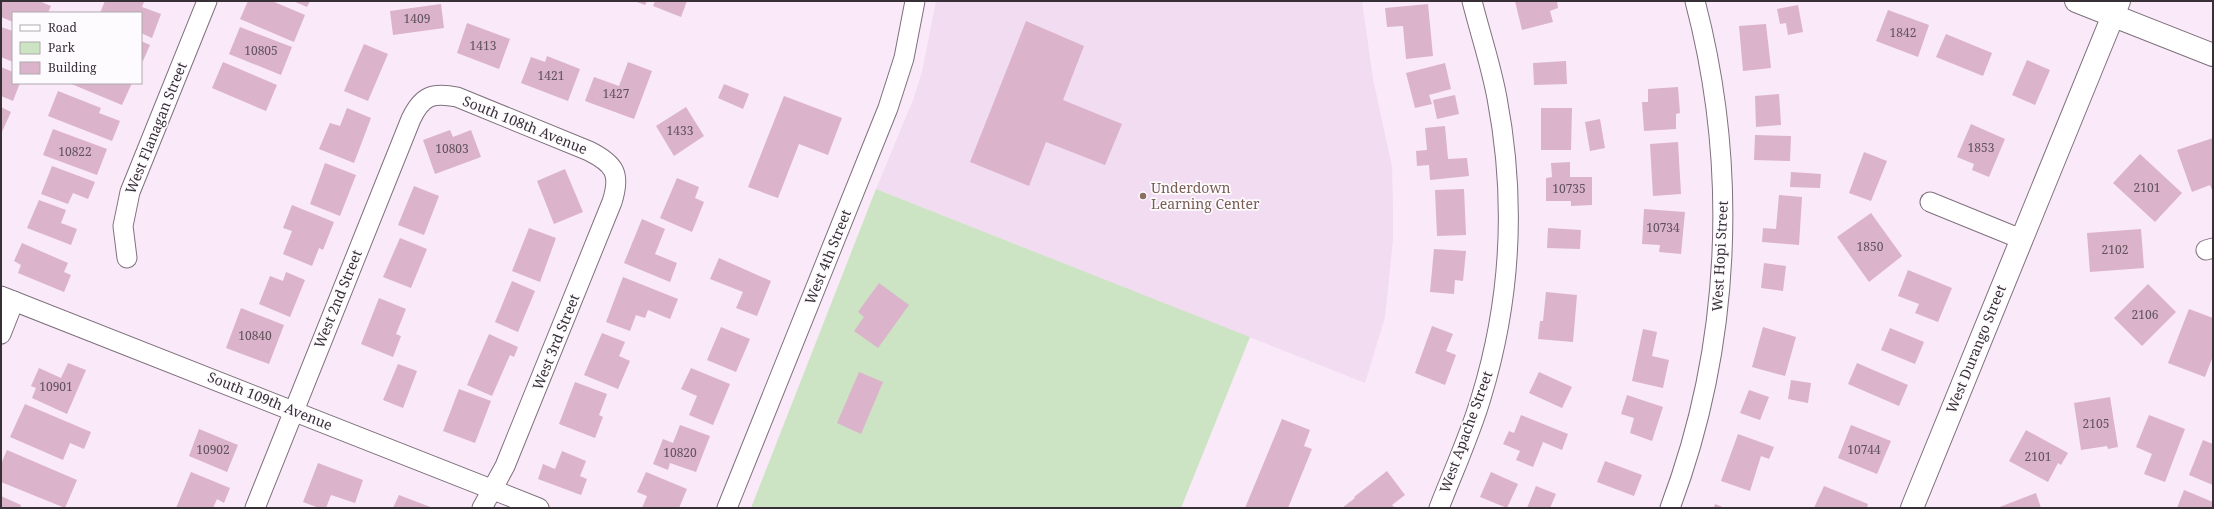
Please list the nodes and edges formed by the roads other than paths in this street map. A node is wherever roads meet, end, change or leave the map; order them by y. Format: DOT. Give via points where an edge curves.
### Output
graph roads {
  1 [pos="207,1"];
  2 [pos="915,1"];
  3 [pos="1472,1"];
  4 [pos="1695,1"];
  5 [pos="2076,1"];
  6 [pos="2116,8"];
  7 [pos="2213,55"];
  8 [pos="429,96"];
  9 [pos="615,171"];
  10 [pos="1930,202"];
  11 [pos="2020,239"];
  12 [pos="127,258"];
  13 [pos="8,298"];
  14 [pos="1,334"];
  15 [pos="294,410"];
  16 [pos="493,489"];
  17 [pos="255,508"];
  18 [pos="482,508"];
  19 [pos="539,508"];
  20 [pos="727,508"];
  21 [pos="1438,508"];
  22 [pos="1670,508"];
  23 [pos="1912,508"];
  1 -- 12 [label="street, West Flanagan Street" via="130,192 123,226"];
  2 -- 20 [label="street, West 4th Street" via="904,58 888,108"];
  3 -- 21 [label="street, West Apache Street" via="1494,79 1502,125 1509,204 1507,255 1501,310 1487,377 1473,421"];
  4 -- 22 [label="street, West Hopi Street" via="1711,70 1718,123 1723,201 1722,258 1717,317 1707,379 1691,445"];
  5 -- 6 [label="street"];
  6 -- 7 [label="street"];
  6 -- 11 [label="street, West Durango Street"];
  8 -- 9 [label="street, South 108th Avenue" via="438,94 457,97 590,151 609,163"];
  8 -- 15 [label="street, West 2nd Street" via="418,106 411,119"];
  9 -- 16 [label="street, West 3rd Street" via="617,181 612,202 505,466"];
  10 -- 11 [label="street"];
  11 -- 23 [label="street, West Durango Street"];
  13 -- 14 [label="street"];
  13 -- 15 [label="street, South 109th Avenue"];
  15 -- 16 [label="street, South 109th Avenue"];
  15 -- 17 [label="street, West 2nd Street"];
  16 -- 18 [label="street, West 3rd Street"];
  16 -- 19 [label="street, South 109th Avenue"];
}
